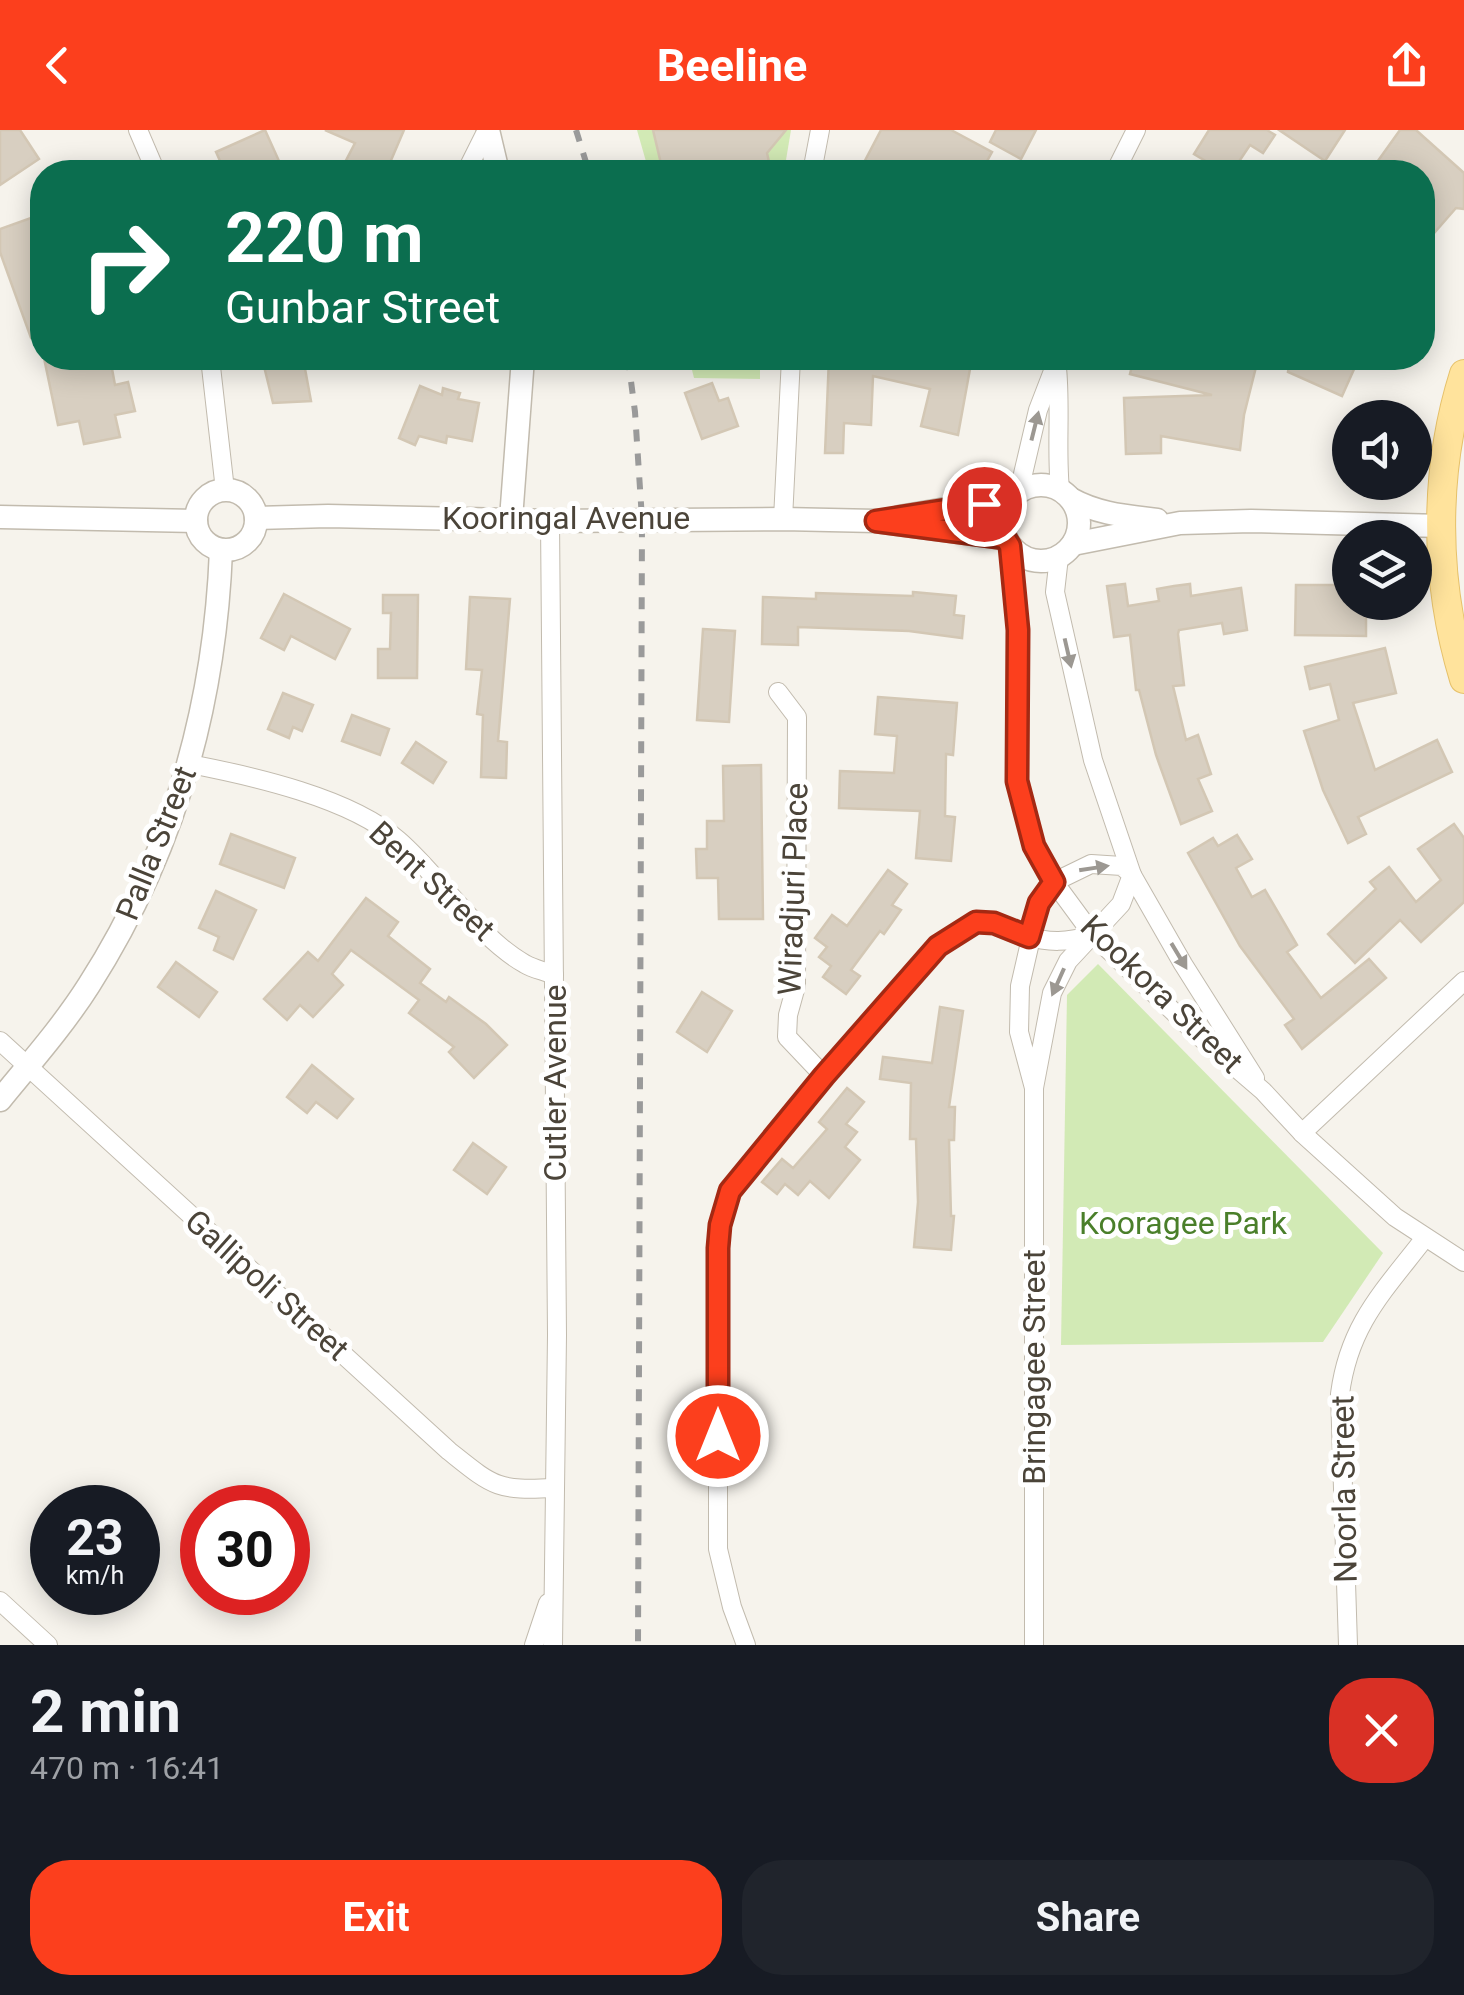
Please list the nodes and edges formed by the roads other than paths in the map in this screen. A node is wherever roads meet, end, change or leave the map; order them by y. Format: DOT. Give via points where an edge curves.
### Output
graph roads {
  1 [pos="138,130"];
  2 [pos="488,130"];
  3 [pos="820,130"];
  4 [pos="1136,130"];
  5 [pos="151,160"];
  6 [pos="472,160"];
  7 [pos="495,160"];
  8 [pos="814,160"];
  9 [pos="1120,160"];
  10 [pos="211,370"];
  11 [pos="522,370"];
  12 [pos="790,370"];
  13 [pos="1053,370"];
  14 [pos="1058,370"];
  15 [pos="1464,374"];
  16 [pos="225,490"];
  17 [pos="1066,494"];
  18 [pos="1015,495"];
  19 [pos="0,517"];
  20 [pos="256,518"];
  21 [pos="783,519"];
  22 [pos="196,520"];
  23 [pos="511,520"];
  24 [pos="876,521"];
  25 [pos="550,522"];
  26 [pos="1180,523"];
  27 [pos="1441,526"];
  28 [pos="1008,542"];
  29 [pos="221,550"];
  30 [pos="1066,550"];
  31 [pos="1464,679"];
  32 [pos="778,692"];
  33 [pos="190,764"];
  34 [pos="1132,875"];
  35 [pos="1054,882"];
  36 [pos="1093,935"];
  37 [pos="1029,937"];
  38 [pos="554,974"];
  39 [pos="1464,981"];
  40 [pos="0,1041"];
  41 [pos="28,1066"];
  42 [pos="824,1076"];
  43 [pos="1034,1088"];
  44 [pos="1263,1091"];
  45 [pos="0,1100"];
  46 [pos="1302,1133"];
  47 [pos="1424,1238"];
  48 [pos="1464,1262"];
  49 [pos="552,1488"];
  50 [pos="553,1588"];
  51 [pos="0,1601"];
  52 [pos="48,1645"];
  53 [pos="534,1645"];
  54 [pos="553,1645"];
  55 [pos="746,1645"];
  56 [pos="1034,1645"];
  57 [pos="1348,1645"];
  1 -- 5 [label="street"];
  2 -- 6 [label="street"];
  2 -- 7 [label="street"];
  3 -- 8 [label="street"];
  4 -- 9 [label="street"];
  10 -- 16 [label="street"];
  11 -- 23 [label="street"];
  12 -- 21 [label="street"];
  18 -- 13 [label="street, one-way"];
  14 -- 17 [label="street" via="1056,454"];
  15 -- 27 [label="main road" via="1443,460"];
  16 -- 20 [label="street" via="248,500"];
  16 -- 22 [label="street" via="201,502"];
  17 -- 18 [label="street" via="1039,484"];
  17 -- 26 [label="street" via="1088,509"];
  17 -- 30 [label="street" via="1079,522"];
  18 -- 24 [label="street, Kooringal Avenue"];
  18 -- 28 [label="street" via="1004,510"];
  19 -- 22 [label="street"];
  20 -- 23 [label="street, Kooringal Avenue"];
  20 -- 29 [label="street" via="247,541"];
  21 -- 24 [label="street, Kooringal Avenue"];
  21 -- 25 [label="street, Kooringal Avenue"];
  22 -- 29 [label="street" via="200,536"];
  23 -- 25 [label="street, Kooringal Avenue"];
  24 -- 28 [label="street, Kooringal Avenue"];
  25 -- 38 [label="street, Cutler Avenue"];
  26 -- 27 [label="street"];
  26 -- 30 [label="street"];
  27 -- 31 [label="main road"];
  28 -- 30 [label="street" via="1032,560"];
  28 -- 35 [label="street, Kookora Street" via="1018,630 1017,781 1034,846"];
  29 -- 33 [label="street, Palla Street" via="215,647"];
  30 -- 34 [label="street, Kookora Street, one-way" via="1055,592 1093,760"];
  32 -- 42 [label="street, Wiradjuri Place" via="797,717 796,986 787,1038"];
  33 -- 38 [label="street, Bent Street" via="250,776 376,822 492,938 524,964"];
  33 -- 41 [label="street, Palla Street" via="116,940"];
  35 -- 34 [label="street, one-way" via="1091,864 1122,866"];
  34 -- 36 [label="street, Bringagee Street" via="1121,904"];
  34 -- 44 [label="street, Kookora Street, one-way"];
  35 -- 36 [label="street, Kookora Street"];
  35 -- 37 [label="street, Bringagee Street"];
  36 -- 37 [label="street" via="1068,942"];
  36 -- 43 [label="street, Bringagee Street, one-way" via="1068,961 1052,992"];
  36 -- 44 [label="street, Kookora Street"];
  37 -- 42 [label="street" via="976,922 952,936"];
  37 -- 43 [label="street, Bringagee Street" via="1019,1032"];
  38 -- 49 [label="street, Cutler Avenue"];
  39 -- 46 [label="street"];
  40 -- 41 [label="street, Gallipoli Street"];
  41 -- 45 [label="street, Palla Street"];
  41 -- 49 [label="street, Gallipoli Street" via="449,1451 507,1490"];
  42 -- 55 [label="street" via="730,1191 720,1225 718,1549"];
  43 -- 56 [label="street, Bringagee Street"];
  44 -- 46 [label="street, Kookora Street"];
  46 -- 47 [label="street, Kookora Street"];
  47 -- 48 [label="street, Kookora Street"];
  47 -- 57 [label="street, Noorla Street" via="1363,1317 1344,1361"];
  49 -- 50 [label="street, Cutler Avenue"];
  50 -- 53 [label="street"];
  50 -- 54 [label="street, Cutler Avenue"];
  51 -- 52 [label="street"];
}
